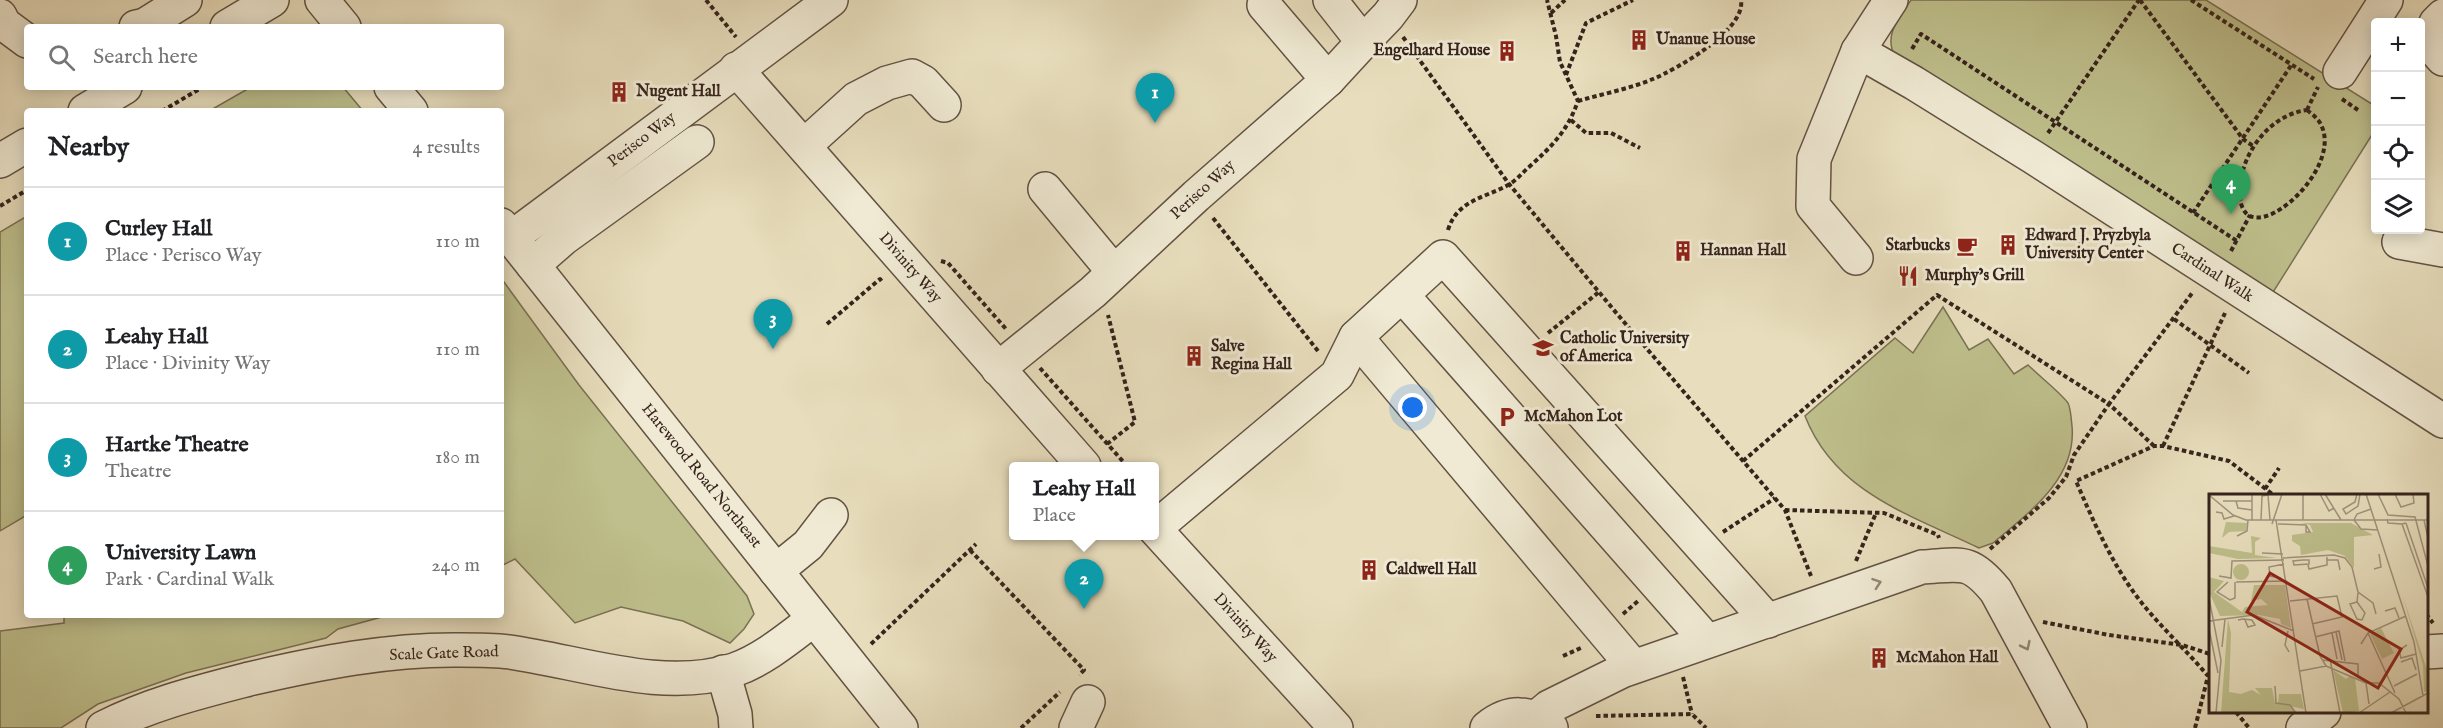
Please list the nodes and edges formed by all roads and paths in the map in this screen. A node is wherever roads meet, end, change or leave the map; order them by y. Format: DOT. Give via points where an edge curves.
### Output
graph roads {
  1 [pos="185,0"];
  2 [pos="272,0"];
  3 [pos="322,0"];
  4 [pos="706,0"];
  5 [pos="831,0"];
  6 [pos="1330,0"];
  7 [pos="1547,0"];
  8 [pos="1565,0"];
  9 [pos="1633,0"];
  10 [pos="1741,0"];
  11 [pos="1891,0"];
  12 [pos="2139,0"];
  13 [pos="2191,0"];
  14 [pos="2382,2"];
  15 [pos="1263,5"];
  16 [pos="1394,8"];
  17 [pos="1551,13"];
  18 [pos="0,16"];
  19 [pos="2443,16"];
  20 [pos="147,24"];
  21 [pos="232,24"];
  22 [pos="342,24"];
  23 [pos="24,39"];
  24 [pos="1363,42"];
  25 [pos="1858,51"];
  26 [pos="1908,56"];
  27 [pos="2443,58"];
  28 [pos="744,63"];
  29 [pos="2292,64"];
  30 [pos="1566,76"];
  31 [pos="1328,80"];
  32 [pos="2332,85"];
  33 [pos="120,90"];
  34 [pos="198,90"];
  35 [pos="394,90"];
  36 [pos="1578,102"];
  37 [pos="944,105"];
  38 [pos="90,108"];
  39 [pos="167,108"];
  40 [pos="409,108"];
  41 [pos="2307,110"];
  42 [pos="2358,110"];
  43 [pos="1571,120"];
  44 [pos="2054,123"];
  45 [pos="2243,139"];
  46 [pos="697,142"];
  47 [pos="804,146"];
  48 [pos="2253,146"];
  49 [pos="24,147"];
  50 [pos="1640,148"];
  51 [pos="2033,157"];
  52 [pos="0,161"];
  53 [pos="1509,184"];
  54 [pos="1045,189"];
  55 [pos="24,192"];
  56 [pos="1196,196"];
  57 [pos="0,206"];
  58 [pos="2193,213"];
  59 [pos="2250,215"];
  60 [pos="506,231"];
  61 [pos="2399,242"];
  62 [pos="2443,250"];
  63 [pos="1443,257"];
  64 [pos="1856,258"];
  65 [pos="533,265"];
  66 [pos="2208,271"];
  67 [pos="1103,282"];
  68 [pos="887,288"];
  69 [pos="2235,289"];
  70 [pos="1599,292"];
  71 [pos="1402,295"];
  72 [pos="2174,319"];
  73 [pos="827,324"];
  74 [pos="1356,338"];
  75 [pos="2211,345"];
  76 [pos="1319,351"];
  77 [pos="1527,351"];
  78 [pos="998,369"];
  79 [pos="2249,372"];
  80 [pos="2109,404"];
  81 [pos="2443,421"];
  82 [pos="1107,444"];
  83 [pos="2154,446"];
  84 [pos="2163,446"];
  85 [pos="1743,461"];
  86 [pos="1080,462"];
  87 [pos="2279,468"];
  88 [pos="2066,477"];
  89 [pos="2076,482"];
  90 [pos="2265,489"];
  91 [pos="2273,494"];
  92 [pos="1775,498"];
  93 [pos="1785,510"];
  94 [pos="1876,513"];
  95 [pos="831,515"];
  96 [pos="1159,525"];
  97 [pos="1729,527"];
  98 [pos="1159,532"];
  99 [pos="976,544"];
  100 [pos="1942,544"];
  101 [pos="970,550"];
  102 [pos="1987,552"];
  103 [pos="1852,570"];
  104 [pos="776,571"];
  105 [pos="1818,592"];
  106 [pos="814,619"];
  107 [pos="1768,621"];
  108 [pos="2038,621"];
  109 [pos="1707,641"];
  110 [pos="871,644"];
  111 [pos="2182,645"];
  112 [pos="1580,649"];
  113 [pos="2209,653"];
  114 [pos="1563,656"];
  115 [pos="1633,666"];
  116 [pos="1682,671"];
  117 [pos="723,672"];
  118 [pos="2209,678"];
  119 [pos="1077,698"];
  120 [pos="2238,713"];
  121 [pos="2322,713"];
  122 [pos="1692,714"];
  123 [pos="1594,716"];
  124 [pos="1544,722"];
  125 [pos="103,728"];
  126 [pos="736,728"];
  127 [pos="901,728"];
  128 [pos="1021,728"];
  129 [pos="1336,728"];
  130 [pos="1487,728"];
  131 [pos="1706,728"];
  132 [pos="2070,728"];
  133 [pos="2195,728"];
  134 [pos="2249,728"];
  135 [pos="2303,728"];
  1 -- 20 [label="street"];
  2 -- 21 [label="street"];
  3 -- 22 [label="street"];
  4 -- 28 [label="path"];
  5 -- 28 [label="street, Perisco Way"];
  6 -- 24 [label="street"];
  7 -- 17 [label="path"];
  8 -- 17 [label="path"];
  9 -- 30 [label="path" via="1586,23"];
  10 -- 36 [label="path" via="1737,20 1711,45 1653,79"];
  11 -- 25 [label="street"];
  12 -- 44 [label="path"];
  12 -- 45 [label="path"];
  13 -- 29 [label="path"];
  14 -- 32 [label="street"];
  15 -- 31 [label="street"];
  16 -- 24 [label="street, Perisco Way"];
  16 -- 53 [label="path"];
  17 -- 30 [label="path"];
  18 -- 23 [label="street" via="4,24"];
  19 -- 27 [label="street" via="2428,42"];
  24 -- 31 [label="street, Perisco Way"];
  25 -- 51 [label="street, Cardinal Walk"];
  25 -- 64 [label="street" via="1814,159 1814,206"];
  26 -- 44 [label="path" via="1921,34"];
  28 -- 47 [label="street, Divinity Way"];
  28 -- 60 [label="street, Perisco Way"];
  29 -- 32 [label="path"];
  29 -- 45 [label="path"];
  30 -- 36 [label="path"];
  31 -- 56 [label="street, Perisco Way"];
  32 -- 41 [label="path"];
  32 -- 42 [label="path"];
  33 -- 38 [label="street"];
  34 -- 39 [label="path"];
  35 -- 40 [label="street"];
  36 -- 43 [label="path"];
  37 -- 47 [label="street" via="912,76 887,83 856,99"];
  41 -- 48 [label="path" via="2284,117"];
  41 -- 59 [label="path" via="2323,128 2317,169 2285,207 2259,218"];
  43 -- 50 [label="path" via="1586,133 1611,133"];
  43 -- 53 [label="path" via="1557,142"];
  44 -- 51 [label="path"];
  44 -- 58 [label="path"];
  45 -- 48 [label="path"];
  45 -- 58 [label="path"];
  46 -- 65 [label="street"];
  47 -- 78 [label="street, Divinity Way"];
  48 -- 59 [label="path" via="2241,181 2240,200"];
  49 -- 52 [label="street"];
  51 -- 66 [label="street, Cardinal Walk"];
  53 -- 63 [label="path" via="1457,211"];
  53 -- 70 [label="path"];
  54 -- 67 [label="street"];
  55 -- 57 [label="path"];
  56 -- 67 [label="street, Perisco Way"];
  56 -- 76 [label="path"];
  58 -- 59 [label="path" via="2237,241"];
  60 -- 65 [label="street, Harewood Road Northeast"];
  61 -- 62 [label="street"];
  63 -- 71 [label="street"];
  63 -- 77 [label="street"];
  65 -- 104 [label="street, Harewood Road Northeast"];
  66 -- 69 [label="street, Cardinal Walk"];
  66 -- 72 [label="path"];
  67 -- 78 [label="street, Perisco Way"];
  67 -- 82 [label="path" via="1107,314 1135,422"];
  68 -- 73 [label="path" via="880,279"];
  69 -- 75 [label="path"];
  69 -- 81 [label="street, Cardinal Walk"];
  70 -- 77 [label="path"];
  70 -- 85 [label="path"];
  71 -- 74 [label="street"];
  71 -- 109 [label="street"];
  72 -- 75 [label="path"];
  72 -- 80 [label="path"];
  74 -- 96 [label="street" via="1337,375"];
  74 -- 115 [label="street"];
  75 -- 79 [label="path"];
  75 -- 84 [label="path"];
  77 -- 107 [label="street"];
  78 -- 86 [label="street, Divinity Way"];
  80 -- 83 [label="path"];
  80 -- 85 [label="path" via="1936,294"];
  80 -- 88 [label="path" via="2074,455"];
  83 -- 84 [label="path"];
  83 -- 89 [label="path"];
  84 -- 90 [label="path" via="2229,461"];
  85 -- 92 [label="path"];
  87 -- 90 [label="path"];
  88 -- 89 [label="path"];
  88 -- 102 [label="path" via="2049,498"];
  89 -- 111 [label="path" via="2126,582"];
  90 -- 91 [label="path"];
  92 -- 93 [label="path"];
  92 -- 97 [label="path"];
  93 -- 94 [label="path"];
  93 -- 105 [label="path"];
  94 -- 100 [label="path" via="1938,535"];
  94 -- 103 [label="path"];
  95 -- 104 [label="street" via="808,545"];
  98 -- 129 [label="street, Divinity Way"];
  99 -- 101 [label="path"];
  101 -- 110 [label="path"];
  101 -- 119 [label="path" via="1084,670"];
  104 -- 106 [label="street, Harewood Road Northeast"];
  105 -- 107 [label="street"];
  105 -- 132 [label="street, one-way" via="1922,567 1965,564 1981,573 1996,591"];
  106 -- 117 [label="street, Scale Gate Road" via="777,647"];
  106 -- 127 [label="street, Harewood Road Northeast"];
  107 -- 109 [label="street"];
  108 -- 111 [label="path"];
  109 -- 115 [label="street"];
  111 -- 113 [label="path"];
  111 -- 118 [label="path"];
  112 -- 114 [label="path"];
  115 -- 124 [label="street" via="1549,707"];
  116 -- 122 [label="path"];
  117 -- 125 [label="street, Scale Gate Road" via="675,679 508,652 402,653 340,659 196,692"];
  117 -- 126 [label="street"];
  118 -- 133 [label="path"];
  119 -- 128 [label="path"];
  120 -- 134 [label="path"];
  121 -- 135 [label="street"];
  122 -- 123 [label="path"];
  122 -- 131 [label="path"];
  124 -- 130 [label="street" via="1516,714"];
}
